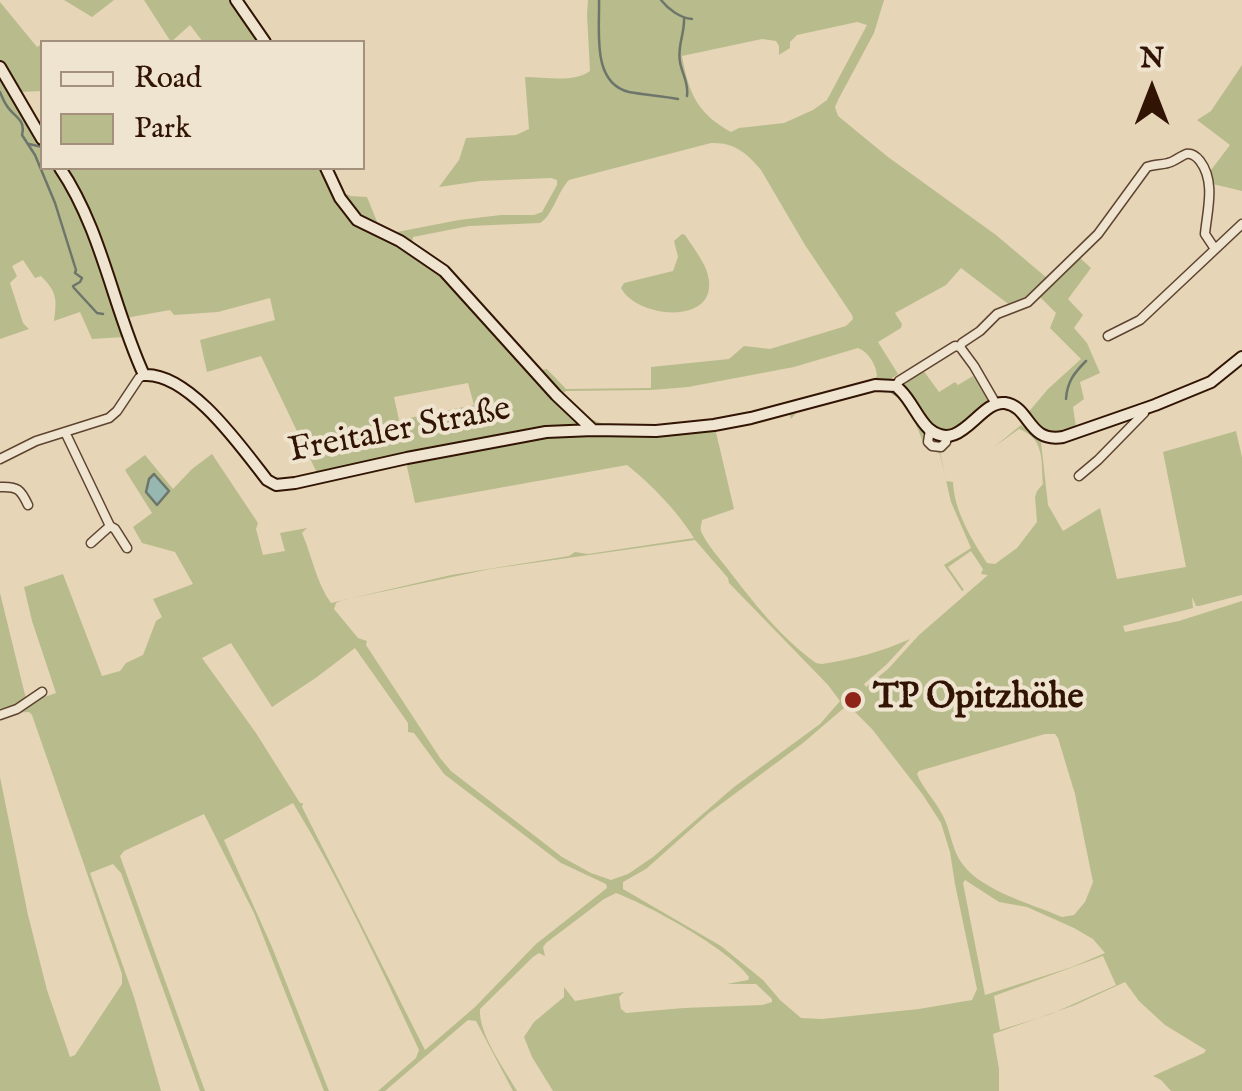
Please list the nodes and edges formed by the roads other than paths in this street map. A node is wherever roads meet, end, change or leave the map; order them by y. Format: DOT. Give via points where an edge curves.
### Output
graph roads {
  1 [pos="236,0"];
  2 [pos="264,40"];
  3 [pos="0,67"];
  4 [pos="40,135"];
  5 [pos="61,170"];
  6 [pos="327,170"];
  7 [pos="1242,224"];
  8 [pos="1215,249"];
  9 [pos="1108,336"];
  10 [pos="960,347"];
  11 [pos="1242,357"];
  12 [pos="144,375"];
  13 [pos="896,386"];
  14 [pos="996,404"];
  15 [pos="1141,409"];
  16 [pos="593,430"];
  17 [pos="65,432"];
  18 [pos="0,460"];
  19 [pos="1079,476"];
  20 [pos="0,488"];
  21 [pos="28,505"];
  22 [pos="110,526"];
  23 [pos="92,543"];
  24 [pos="127,548"];
  25 [pos="42,692"];
  26 [pos="0,715"];
  1 -- 2 [label="street"];
  3 -- 4 [label="street"];
  5 -- 12 [label="street" via="88,218"];
  6 -- 16 [label="street, Freitaler Straße" via="356,220 444,271"];
  7 -- 8 [label="street"];
  8 -- 9 [label="street" via="1140,320"];
  8 -- 10 [label="street" via="1204,234 1209,194 1200,161 1188,153 1152,165 1098,234 1028,302 997,314"];
  10 -- 13 [label="street"];
  10 -- 14 [label="street"];
  11 -- 15 [label="street" via="1210,382"];
  12 -- 16 [label="street, Freitaler Straße" via="180,386 276,484 528,434"];
  12 -- 17 [label="street" via="114,416"];
  13 -- 14 [label="street" via="930,430 947,436"];
  13 -- 16 [label="street, Freitaler Straße" via="714,425"];
  14 -- 15 [label="street" via="1012,406 1050,439"];
  15 -- 19 [label="street"];
  17 -- 18 [label="street"];
  17 -- 22 [label="street"];
  20 -- 21 [label="street" via="17,487"];
  22 -- 23 [label="street"];
  22 -- 24 [label="street"];
  25 -- 26 [label="street"];
}
